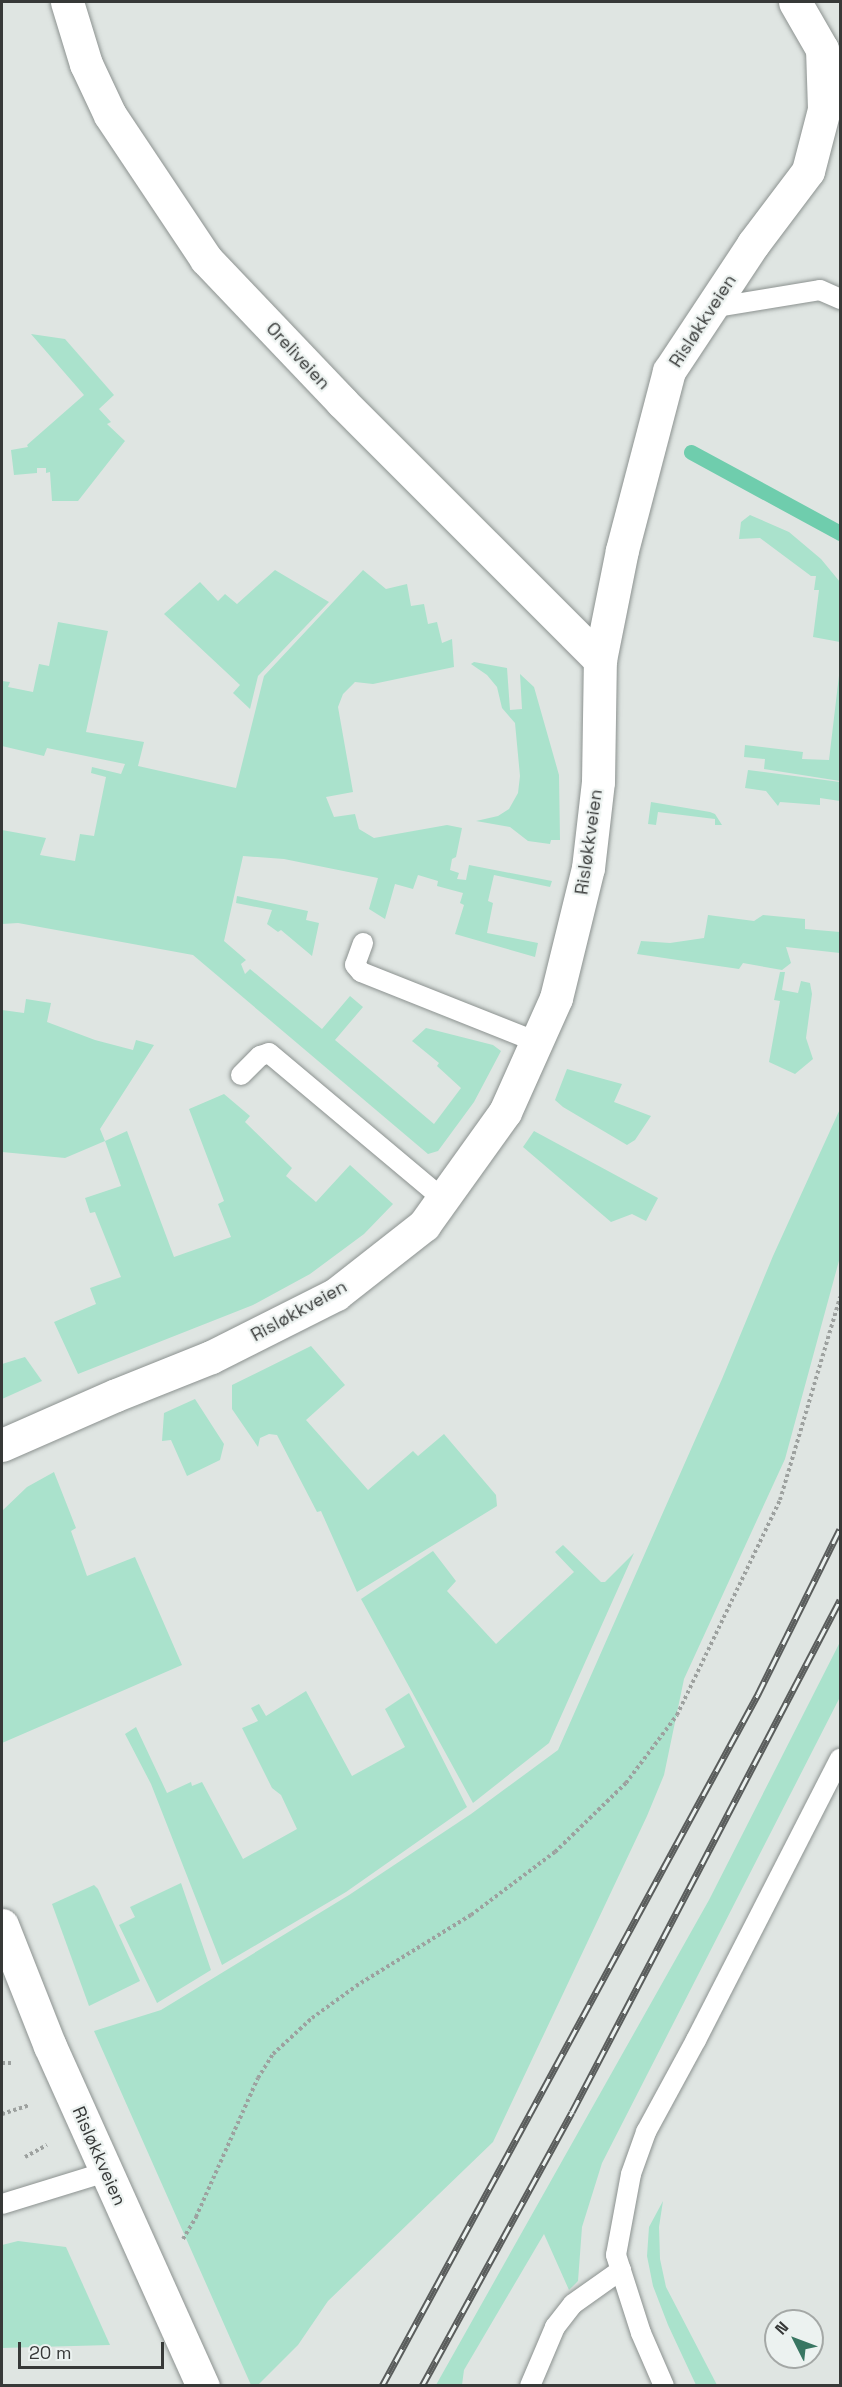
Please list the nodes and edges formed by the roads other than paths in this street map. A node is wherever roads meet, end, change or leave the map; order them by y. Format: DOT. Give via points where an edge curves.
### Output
graph roads {
  1 [pos="67,2"];
  2 [pos="795,2"];
  3 [pos="840,299"];
  4 [pos="711,308"];
  5 [pos="600,660"];
  6 [pos="363,942"];
  7 [pos="537,1042"];
  8 [pos="241,1075"];
  9 [pos="443,1199"];
  10 [pos="2,1445"];
  11 [pos="840,1759"];
  12 [pos="2,1925"];
  13 [pos="106,2172"];
  14 [pos="2,2204"];
  15 [pos="621,2270"];
  16 [pos="203,2385"];
  17 [pos="530,2385"];
  18 [pos="664,2385"];
  1 -- 5 [label="street, Oreliveien" via="86,64 110,114 207,259 342,402"];
  2 -- 4 [label="street, Risløkkveien" via="822,49 824,109 808,171"];
  3 -- 4 [label="lane" via="820,290"];
  4 -- 5 [label="street, Risløkkveien" via="669,370 622,550"];
  5 -- 7 [label="street, Risløkkveien" via="598,782 588,868 556,998"];
  6 -- 7 [label="lane" via="355,965 361,972"];
  7 -- 9 [label="street, Risløkkveien" via="505,1112"];
  8 -- 9 [label="lane" via="260,1056 269,1053"];
  9 -- 10 [label="street, Risløkkveien" via="424,1225 336,1294 211,1357"];
  11 -- 15 [label="lane" via="646,2132 631,2174 616,2255"];
  12 -- 13 [label="street, Risløkkveien" via="19,1974"];
  13 -- 14 [label="lane"];
  13 -- 16 [label="street, Risløkkveien"];
  15 -- 17 [label="lane" via="573,2304 555,2327"];
  15 -- 18 [label="lane" via="641,2333"];
}
